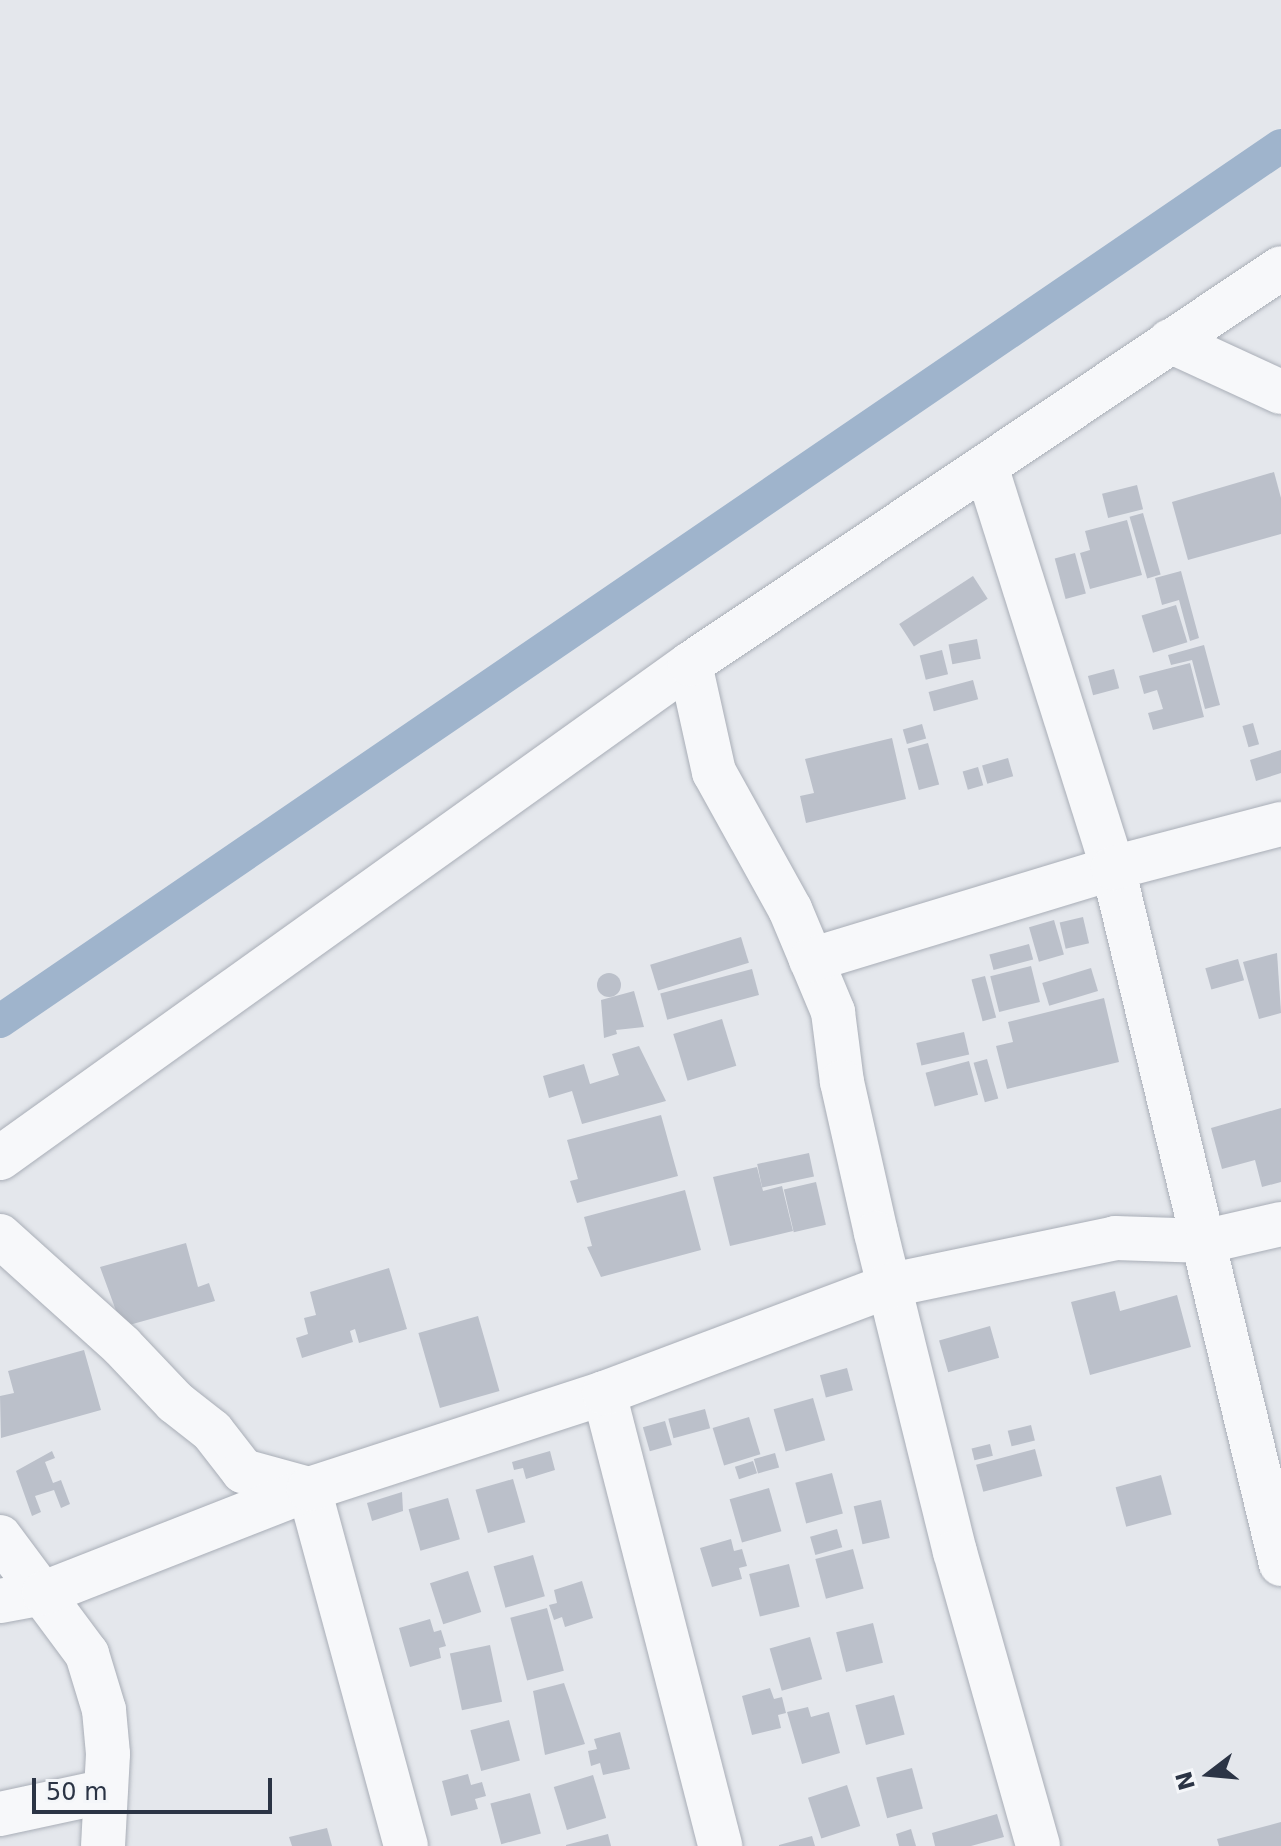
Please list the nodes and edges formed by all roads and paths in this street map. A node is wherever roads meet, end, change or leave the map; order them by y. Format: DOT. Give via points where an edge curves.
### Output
graph roads {
  1 [pos="1281,268"];
  2 [pos="1170,341"];
  3 [pos="1281,392"];
  4 [pos="986,466"];
  5 [pos="690,664"];
  6 [pos="1281,824"];
  7 [pos="1113,868"];
  8 [pos="811,960"];
  9 [pos="0,1158"];
  10 [pos="1281,1224"];
  11 [pos="0,1236"];
  12 [pos="1207,1241"];
  13 [pos="891,1285"];
  14 [pos="604,1393"];
  15 [pos="309,1489"];
  16 [pos="0,1537"];
  17 [pos="1281,1564"];
  18 [pos="44,1593"];
  19 [pos="0,1601"];
  20 [pos="106,1791"];
  21 [pos="0,1814"];
  22 [pos="103,1846"];
  23 [pos="406,1846"];
  24 [pos="720,1846"];
  25 [pos="1038,1846"];
  1 -- 2 [label="street"];
  2 -- 3 [label="street"];
  2 -- 4 [label="street"];
  4 -- 5 [label="street"];
  4 -- 7 [label="street"];
  5 -- 8 [label="street" via="714,772 790,909"];
  5 -- 9 [label="street"];
  6 -- 7 [label="street"];
  7 -- 8 [label="street"];
  7 -- 12 [label="street"];
  8 -- 13 [label="street" via="833,1012 842,1082"];
  10 -- 12 [label="street"];
  11 -- 15 [label="street" via="212,1431 243,1471"];
  12 -- 13 [label="street" via="1115,1238"];
  12 -- 17 [label="street"];
  13 -- 14 [label="street"];
  13 -- 25 [label="street" via="955,1552"];
  14 -- 15 [label="street"];
  14 -- 24 [label="street"];
  15 -- 18 [label="street"];
  15 -- 23 [label="street"];
  16 -- 18 [label="street"];
  18 -- 19 [label="street"];
  18 -- 20 [label="street" via="87,1654 104,1710"];
  20 -- 21 [label="street"];
  20 -- 22 [label="street"];
}
